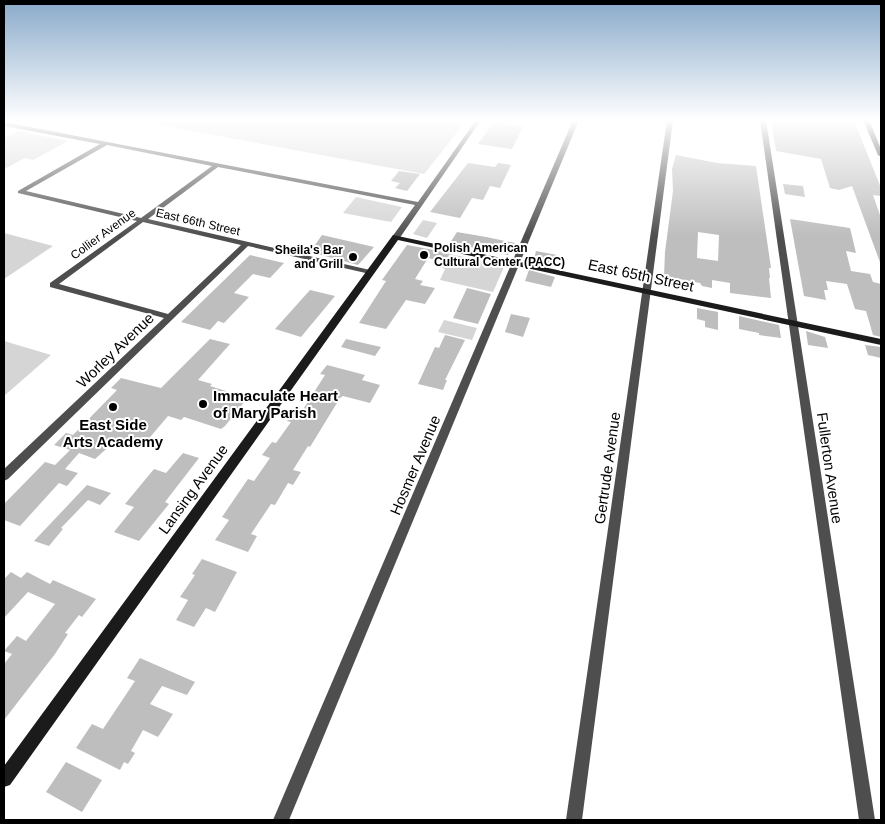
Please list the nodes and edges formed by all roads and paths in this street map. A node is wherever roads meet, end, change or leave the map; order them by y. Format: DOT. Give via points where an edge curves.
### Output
graph roads {
  1 [pos="79,158"];
  2 [pos="178,158"];
  3 [pos="452,158"];
  4 [pos="560,158"];
  5 [pos="665,158"];
  6 [pos="769,158"];
  7 [pos="216,166"];
  8 [pos="419,204"];
  9 [pos="141,220"];
  10 [pos="396,237"];
  11 [pos="245,245"];
  12 [pos="516,263"];
  13 [pos="370,272"];
  14 [pos="647,291"];
  15 [pos="170,317"];
  16 [pos="793,323"];
  17 [pos="881,342"];
  18 [pos="4,476"];
  19 [pos="4,779"];
  20 [pos="281,820"];
  21 [pos="574,820"];
  22 [pos="867,820"];
  1 -- 9 [label="street, East 66th Street" via="20,192"];
  2 -- 7 [label="street"];
  3 -- 8 [label="street, Lansing Avenue"];
  4 -- 12 [label="street, Hosmer Avenue"];
  5 -- 14 [label="street, Gertrude Avenue"];
  6 -- 16 [label="street, Fullerton Avenue"];
  7 -- 8 [label="street"];
  7 -- 9 [label="street, Collier Avenue"];
  8 -- 10 [label="street, Lansing Avenue"];
  9 -- 11 [label="street, East 66th Street"];
  9 -- 15 [label="street, Collier Avenue" via="53,285"];
  10 -- 12 [label="street, East 65th Street"];
  10 -- 13 [label="street, Lansing Avenue"];
  11 -- 13 [label="street, East 66th Street"];
  11 -- 15 [label="street, Worley Avenue"];
  12 -- 14 [label="street, East 65th Street"];
  12 -- 20 [label="street, Hosmer Avenue"];
  13 -- 19 [label="street, Lansing Avenue"];
  14 -- 16 [label="street, East 65th Street"];
  14 -- 21 [label="street, Gertrude Avenue"];
  15 -- 18 [label="street, Worley Avenue"];
  16 -- 17 [label="street, East 65th Street"];
  16 -- 22 [label="street, Fullerton Avenue"];
}
